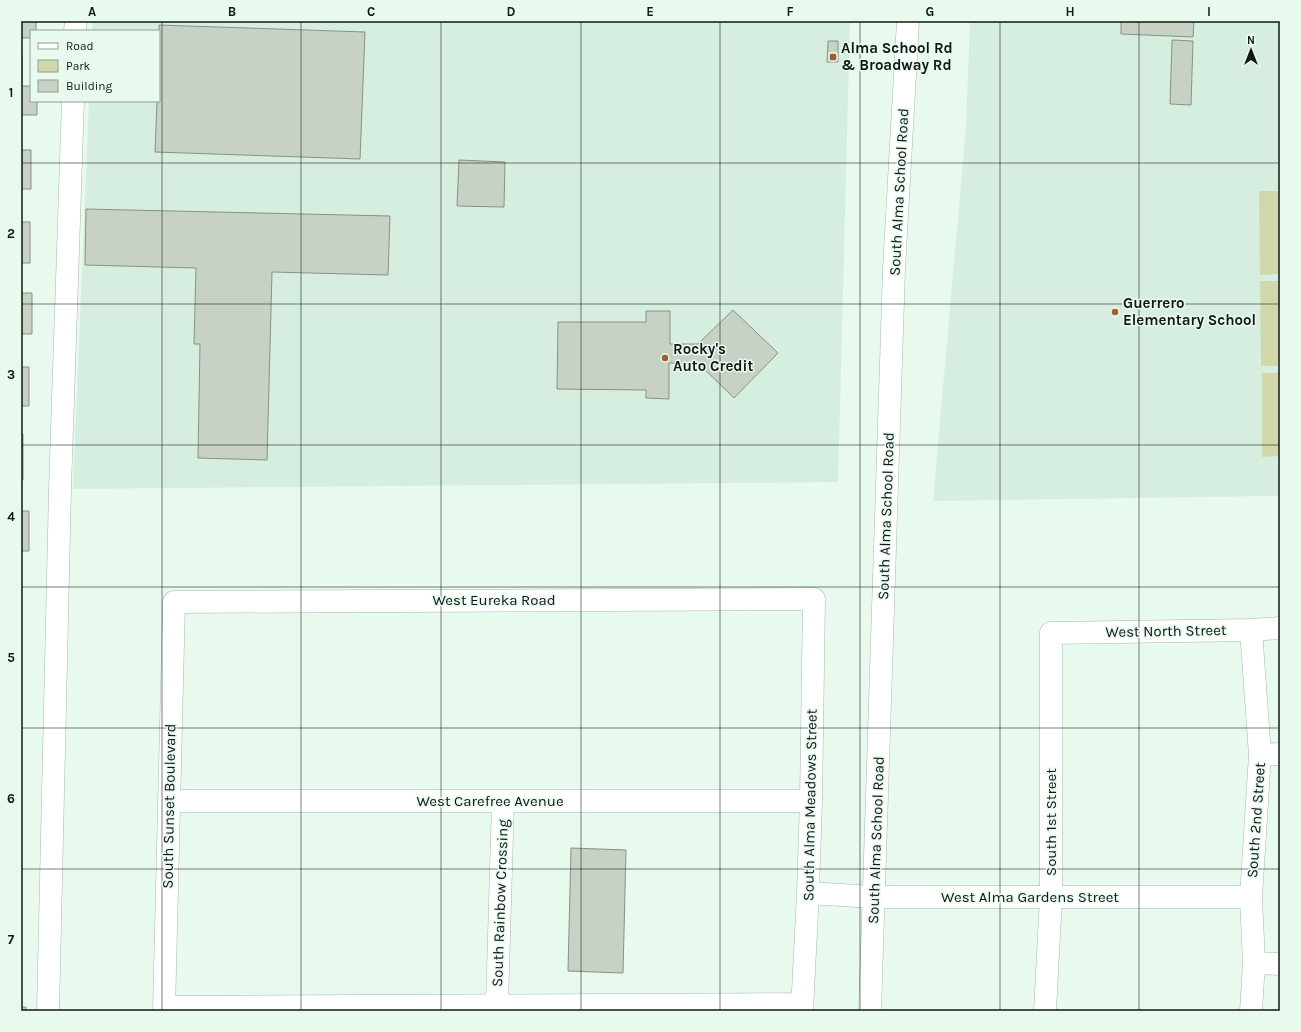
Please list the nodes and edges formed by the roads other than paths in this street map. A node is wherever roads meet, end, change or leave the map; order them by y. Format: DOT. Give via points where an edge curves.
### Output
graph roads {
  1 [pos="908,21"];
  2 [pos="73,102"];
  3 [pos="814,599"];
  4 [pos="174,602"];
  5 [pos="1280,628"];
  6 [pos="1251,630"];
  7 [pos="1051,633"];
  8 [pos="1270,754"];
  9 [pos="503,801"];
  10 [pos="811,801"];
  11 [pos="169,802"];
  12 [pos="808,893"];
  13 [pos="874,897"];
  14 [pos="1051,897"];
  15 [pos="1251,897"];
  16 [pos="1254,963"];
  17 [pos="1280,964"];
  18 [pos="497,1005"];
  19 [pos="802,1007"];
  20 [pos="164,1009"];
  21 [pos="48,1011"];
  22 [pos="870,1011"];
  23 [pos="1045,1011"];
  24 [pos="1251,1011"];
  1 -- 13 [label="main road, South Alma School Road" via="894,269"];
  2 -- 21 [label="main road" via="60,481"];
  3 -- 4 [label="main road, West Eureka Road"];
  3 -- 10 [label="main road, South Alma Meadows Street"];
  4 -- 11 [label="main road, South Sunset Boulevard"];
  5 -- 6 [label="main road, West North Street"];
  6 -- 7 [label="main road, West North Street"];
  6 -- 8 [label="main road, South 2nd Street"];
  7 -- 14 [label="main road, South 1st Street"];
  8 -- 15 [label="main road, South 2nd Street"];
  9 -- 10 [label="main road, West Carefree Avenue"];
  9 -- 11 [label="main road, West Carefree Avenue"];
  9 -- 18 [label="main road, South Rainbow Crossing"];
  10 -- 12 [label="main road, South Alma Meadows Street"];
  11 -- 20 [label="main road, South Sunset Boulevard"];
  12 -- 13 [label="main road, West Alma Gardens Street"];
  12 -- 19 [label="main road, South Alma Meadows Street"];
  13 -- 14 [label="main road, West Alma Gardens Street"];
  13 -- 22 [label="main road, South Alma School Road"];
  14 -- 15 [label="main road, West Alma Gardens Street"];
  14 -- 23 [label="main road, South 1st Street"];
  15 -- 16 [label="main road, South 2nd Street"];
  16 -- 17 [label="main road"];
  16 -- 24 [label="main road, South 2nd Street"];
  18 -- 19 [label="main road"];
  18 -- 20 [label="main road"];
}
